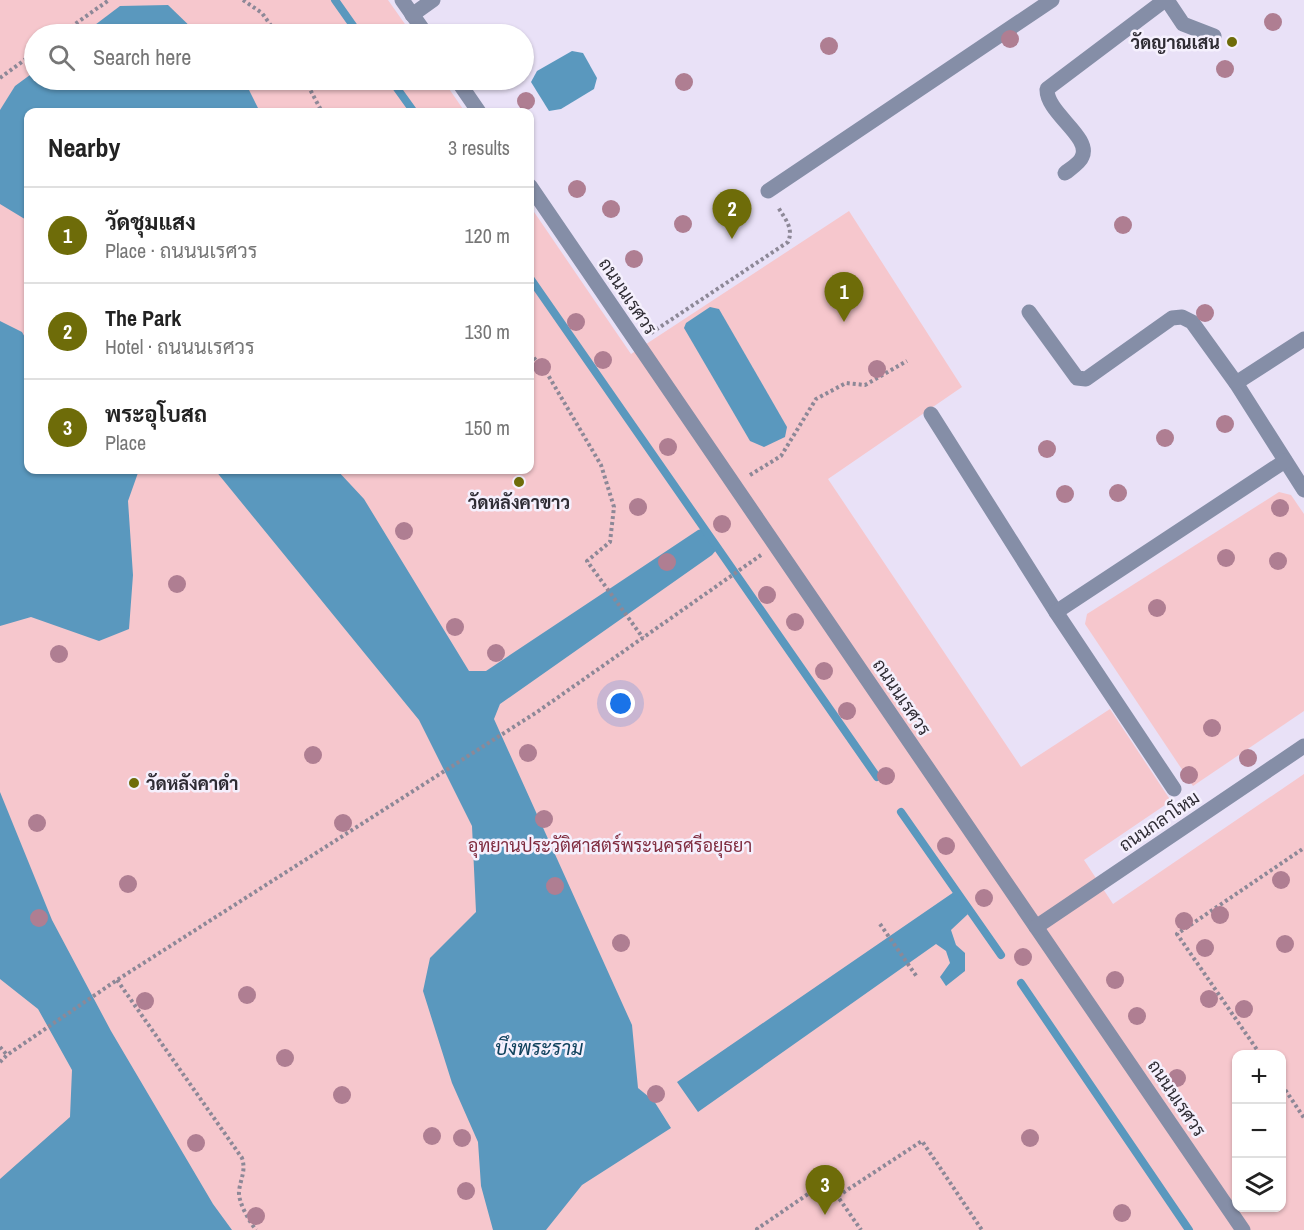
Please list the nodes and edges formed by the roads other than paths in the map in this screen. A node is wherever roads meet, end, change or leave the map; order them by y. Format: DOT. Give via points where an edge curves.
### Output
graph roads {
  1 [pos="402,0"];
  2 [pos="433,0"];
  3 [pos="1052,0"];
  4 [pos="1166,0"];
  5 [pos="412,15"];
  6 [pos="419,24"];
  7 [pos="1214,36"];
  8 [pos="464,90"];
  9 [pos="476,108"];
  10 [pos="1065,173"];
  11 [pos="768,191"];
  12 [pos="534,192"];
  13 [pos="1029,312"];
  14 [pos="1304,339"];
  15 [pos="1236,383"];
  16 [pos="931,414"];
  17 [pos="1285,461"];
  18 [pos="1304,490"];
  19 [pos="1056,612"];
  20 [pos="1304,746"];
  21 [pos="1174,789"];
  22 [pos="1036,927"];
  23 [pos="1243,1230"];
  1 -- 5 [label="street"];
  2 -- 5 [label="street"];
  3 -- 11 [label="street"];
  4 -- 7 [label="street" via="1183,24"];
  4 -- 10 [label="street" via="1047,89 1052,106 1081,141 1084,152 1082,159"];
  5 -- 6 [label="street"];
  8 -- 9 [label="street"];
  12 -- 22 [label="street, ถนนนเรศวร"];
  13 -- 15 [label="street" via="1081,380 1172,318 1182,317 1191,322"];
  14 -- 15 [label="street"];
  15 -- 17 [label="street"];
  16 -- 19 [label="street"];
  17 -- 18 [label="street"];
  17 -- 19 [label="street"];
  19 -- 21 [label="street"];
  20 -- 22 [label="street, ถนนกลาโหม"];
  22 -- 23 [label="street, ถนนนเรศวร"];
}
